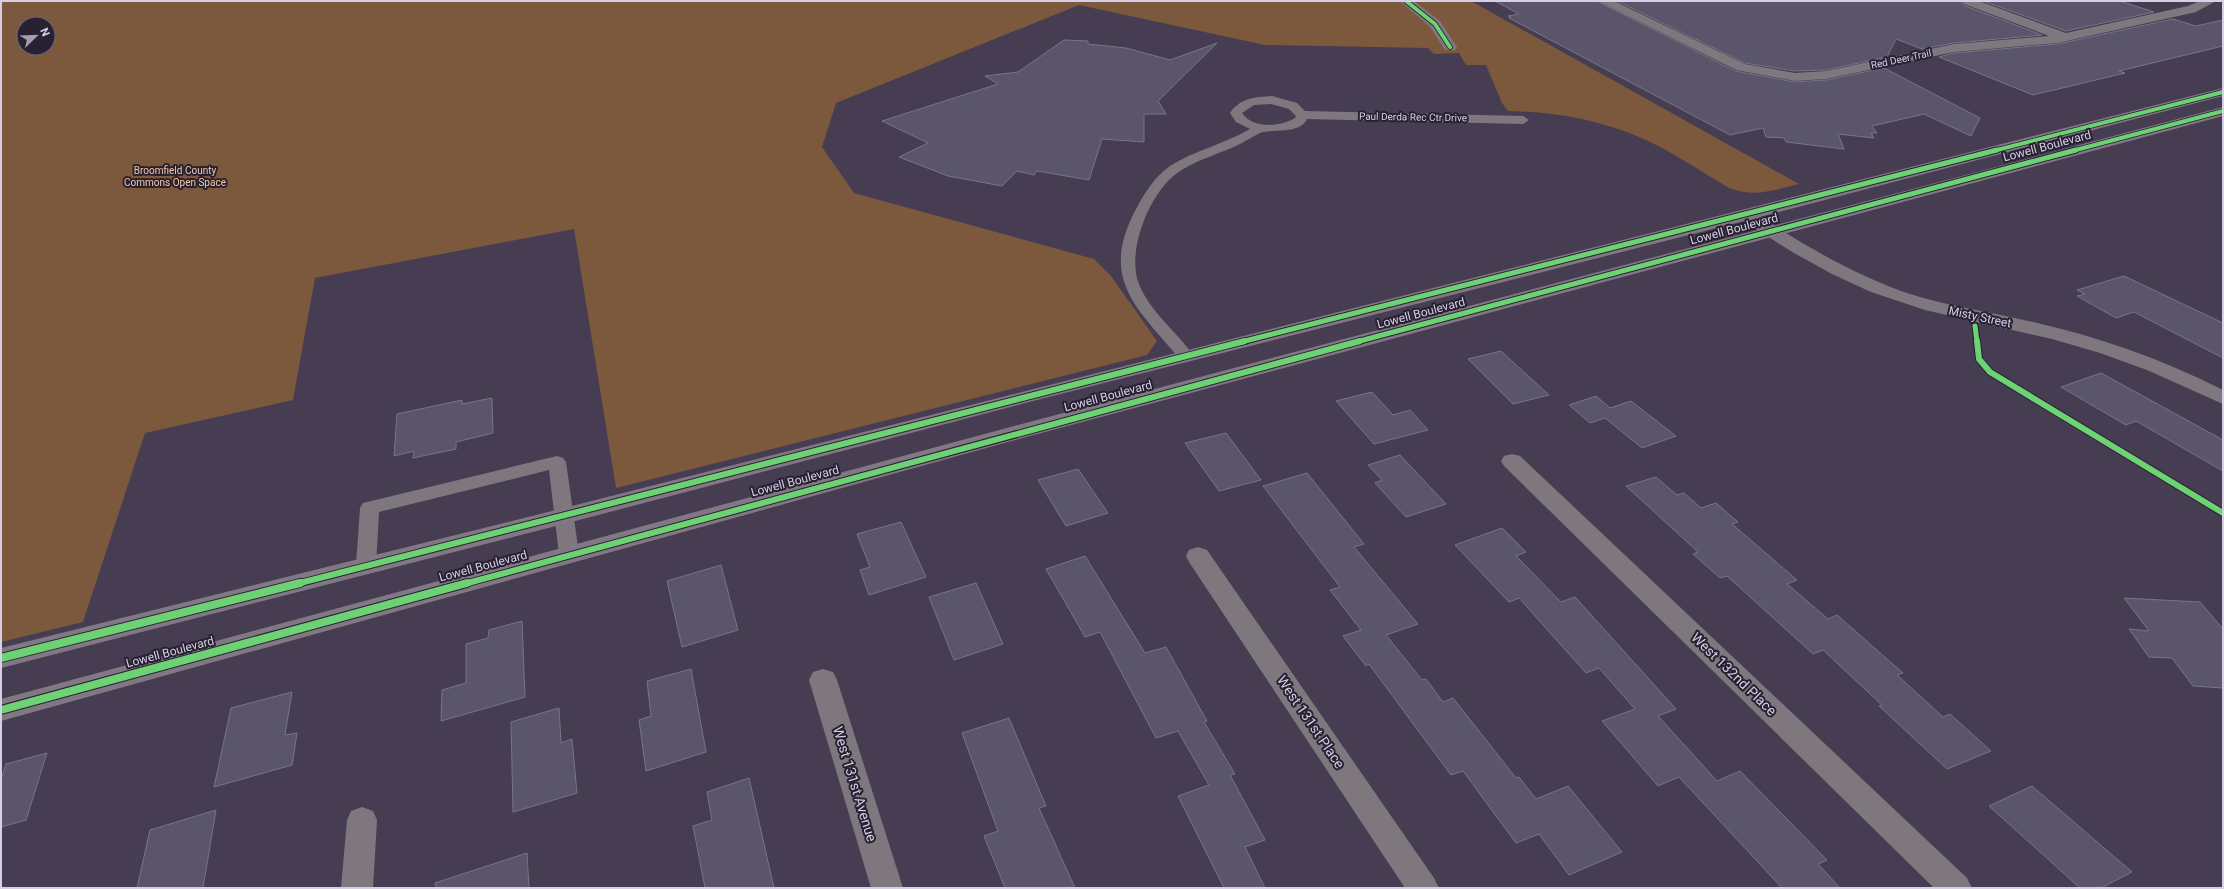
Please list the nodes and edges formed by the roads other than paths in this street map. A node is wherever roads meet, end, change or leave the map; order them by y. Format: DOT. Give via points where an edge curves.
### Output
graph roads {
  1 [pos="1406,1"];
  2 [pos="1604,1"];
  3 [pos="1968,1"];
  4 [pos="2210,1"];
  5 [pos="2065,37"];
  6 [pos="1450,47"];
  7 [pos="2223,92"];
  8 [pos="2223,111"];
  9 [pos="1302,115"];
  10 [pos="1523,120"];
  11 [pos="1261,128"];
  12 [pos="1746,215"];
  13 [pos="1770,231"];
  14 [pos="1186,356"];
  15 [pos="2223,398"];
  16 [pos="1011,434"];
  17 [pos="1512,461"];
  18 [pos="564,516"];
  19 [pos="569,554"];
  20 [pos="1198,556"];
  21 [pos="366,565"];
  22 [pos="1,658"];
  23 [pos="823,680"];
  24 [pos="1,710"];
  25 [pos="362,820"];
  26 [pos="357,888"];
  27 [pos="887,888"];
  28 [pos="1423,888"];
  29 [pos="1956,888"];
  1 -- 6 [label="street" via="1435,24"];
  2 -- 5 [label="street, Red Deer Trail" via="1727,61 1777,80 1826,75 1954,48 2036,42"];
  3 -- 5 [label="street"];
  4 -- 5 [label="street, Red Deer Trail" via="2192,9"];
  7 -- 12 [label="main road, Lowell Boulevard"];
  8 -- 13 [label="main road, Lowell Boulevard"];
  9 -- 10 [label="lane, Paul Derda Rec Ctr Drive"];
  9 -- 11 [label="lane" via="1301,120 1289,126"];
  9 -- 11 [label="lane" via="1293,106 1272,100 1252,102 1238,109 1238,118"];
  11 -- 14 [label="lane" via="1244,138 1199,156 1162,178 1146,204 1133,233 1127,259 1131,284"];
  12 -- 13 [label="street, Misty Street"];
  12 -- 14 [label="main road, Lowell Boulevard"];
  13 -- 15 [label="street, Misty Street" via="1811,257 1898,296 2102,346 2173,373"];
  13 -- 16 [label="main road, Lowell Boulevard"];
  14 -- 16 [label="main road" via="1193,364 1192,372 1182,378 1070,409"];
  14 -- 18 [label="main road, Lowell Boulevard"];
  16 -- 19 [label="main road, Lowell Boulevard"];
  17 -- 29 [label="street, West 132nd Place"];
  18 -- 19 [label="lane"];
  18 -- 21 [label="main road, Lowell Boulevard"];
  18 -- 21 [label="lane" via="557,462 370,508"];
  19 -- 24 [label="main road, Lowell Boulevard"];
  20 -- 28 [label="street, West 131st Place"];
  21 -- 22 [label="main road, Lowell Boulevard"];
  23 -- 27 [label="street, West 131st Avenue"];
  25 -- 26 [label="street"];
}
